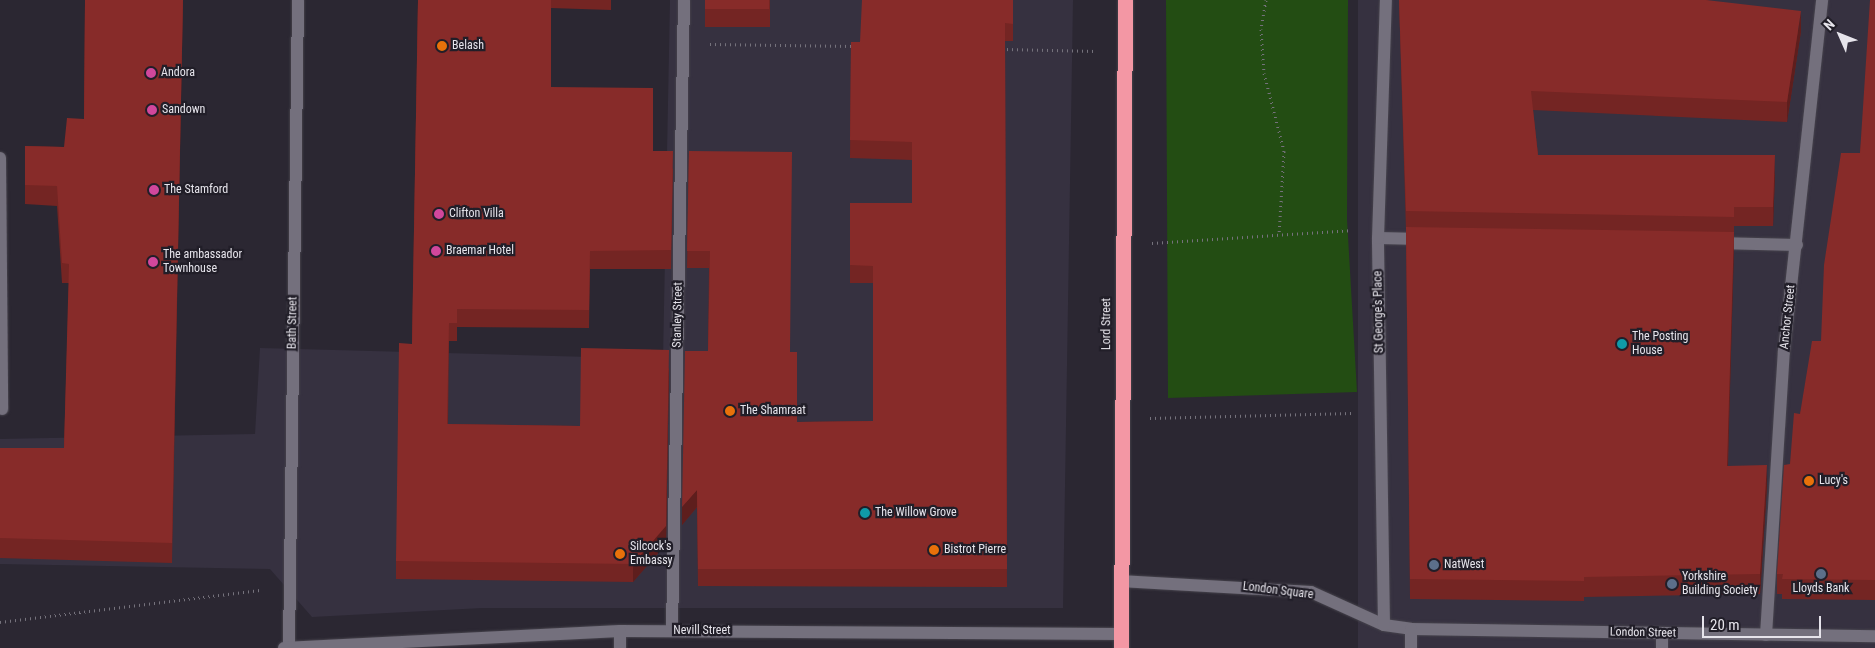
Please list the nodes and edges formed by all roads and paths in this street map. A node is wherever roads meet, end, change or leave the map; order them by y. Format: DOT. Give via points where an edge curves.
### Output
graph roads {
  1 [pos="298,0"];
  2 [pos="684,0"];
  3 [pos="1125,0"];
  4 [pos="1266,0"];
  5 [pos="1386,0"];
  6 [pos="1822,0"];
  7 [pos="683,43"];
  8 [pos="860,46"];
  9 [pos="997,49"];
  10 [pos="1124,51"];
  11 [pos="0,158"];
  12 [pos="1378,233"];
  13 [pos="1279,234"];
  14 [pos="1438,239"];
  15 [pos="1707,243"];
  16 [pos="1123,245"];
  17 [pos="1797,245"];
  18 [pos="2,409"];
  19 [pos="1380,412"];
  20 [pos="1122,418"];
  21 [pos="1120,581"];
  22 [pos="290,586"];
  23 [pos="0,622"];
  24 [pos="1384,625"];
  25 [pos="1412,629"];
  26 [pos="672,630"];
  27 [pos="620,631"];
  28 [pos="1662,634"];
  29 [pos="1766,635"];
  30 [pos="1875,636"];
  31 [pos="1121,641"];
  32 [pos="287,647"];
  33 [pos="620,648"];
  34 [pos="1411,648"];
  35 [pos="1662,648"];
  1 -- 22 [label="street, Bath Street"];
  2 -- 7 [label="street, Stanley Street"];
  3 -- 10 [label="highway, Lord Street"];
  4 -- 13 [label="path" via="1261,29 1264,73 1284,151"];
  5 -- 12 [label="street, St George's Place"];
  6 -- 17 [label="street, Anchor Street"];
  7 -- 8 [label="path"];
  7 -- 26 [label="street, Stanley Street"];
  9 -- 10 [label="path"];
  10 -- 16 [label="highway, Lord Street"];
  11 -- 18 [label="street"];
  12 -- 13 [label="path"];
  12 -- 14 [label="street"];
  12 -- 19 [label="street, St George's Place"];
  13 -- 16 [label="path"];
  15 -- 17 [label="street"];
  16 -- 20 [label="highway, Lord Street"];
  17 -- 29 [label="street, Anchor Street" via="1784,351"];
  19 -- 20 [label="path"];
  19 -- 24 [label="street, St George's Place"];
  20 -- 21 [label="highway, Lord Street"];
  21 -- 24 [label="street, London Square" via="1311,592"];
  21 -- 31 [label="highway, Lord Street"];
  22 -- 23 [label="path"];
  22 -- 32 [label="street, Bath Street"];
  24 -- 25 [label="street, London Square"];
  25 -- 28 [label="street, London Street"];
  25 -- 34 [label="street"];
  26 -- 27 [label="street, Nevill Street"];
  26 -- 31 [label="street, Nevill Street"];
  27 -- 32 [label="street, Nevill Street"];
  27 -- 33 [label="street"];
  28 -- 29 [label="street, London Street"];
  28 -- 35 [label="street"];
  29 -- 30 [label="street, London Street"];
}
